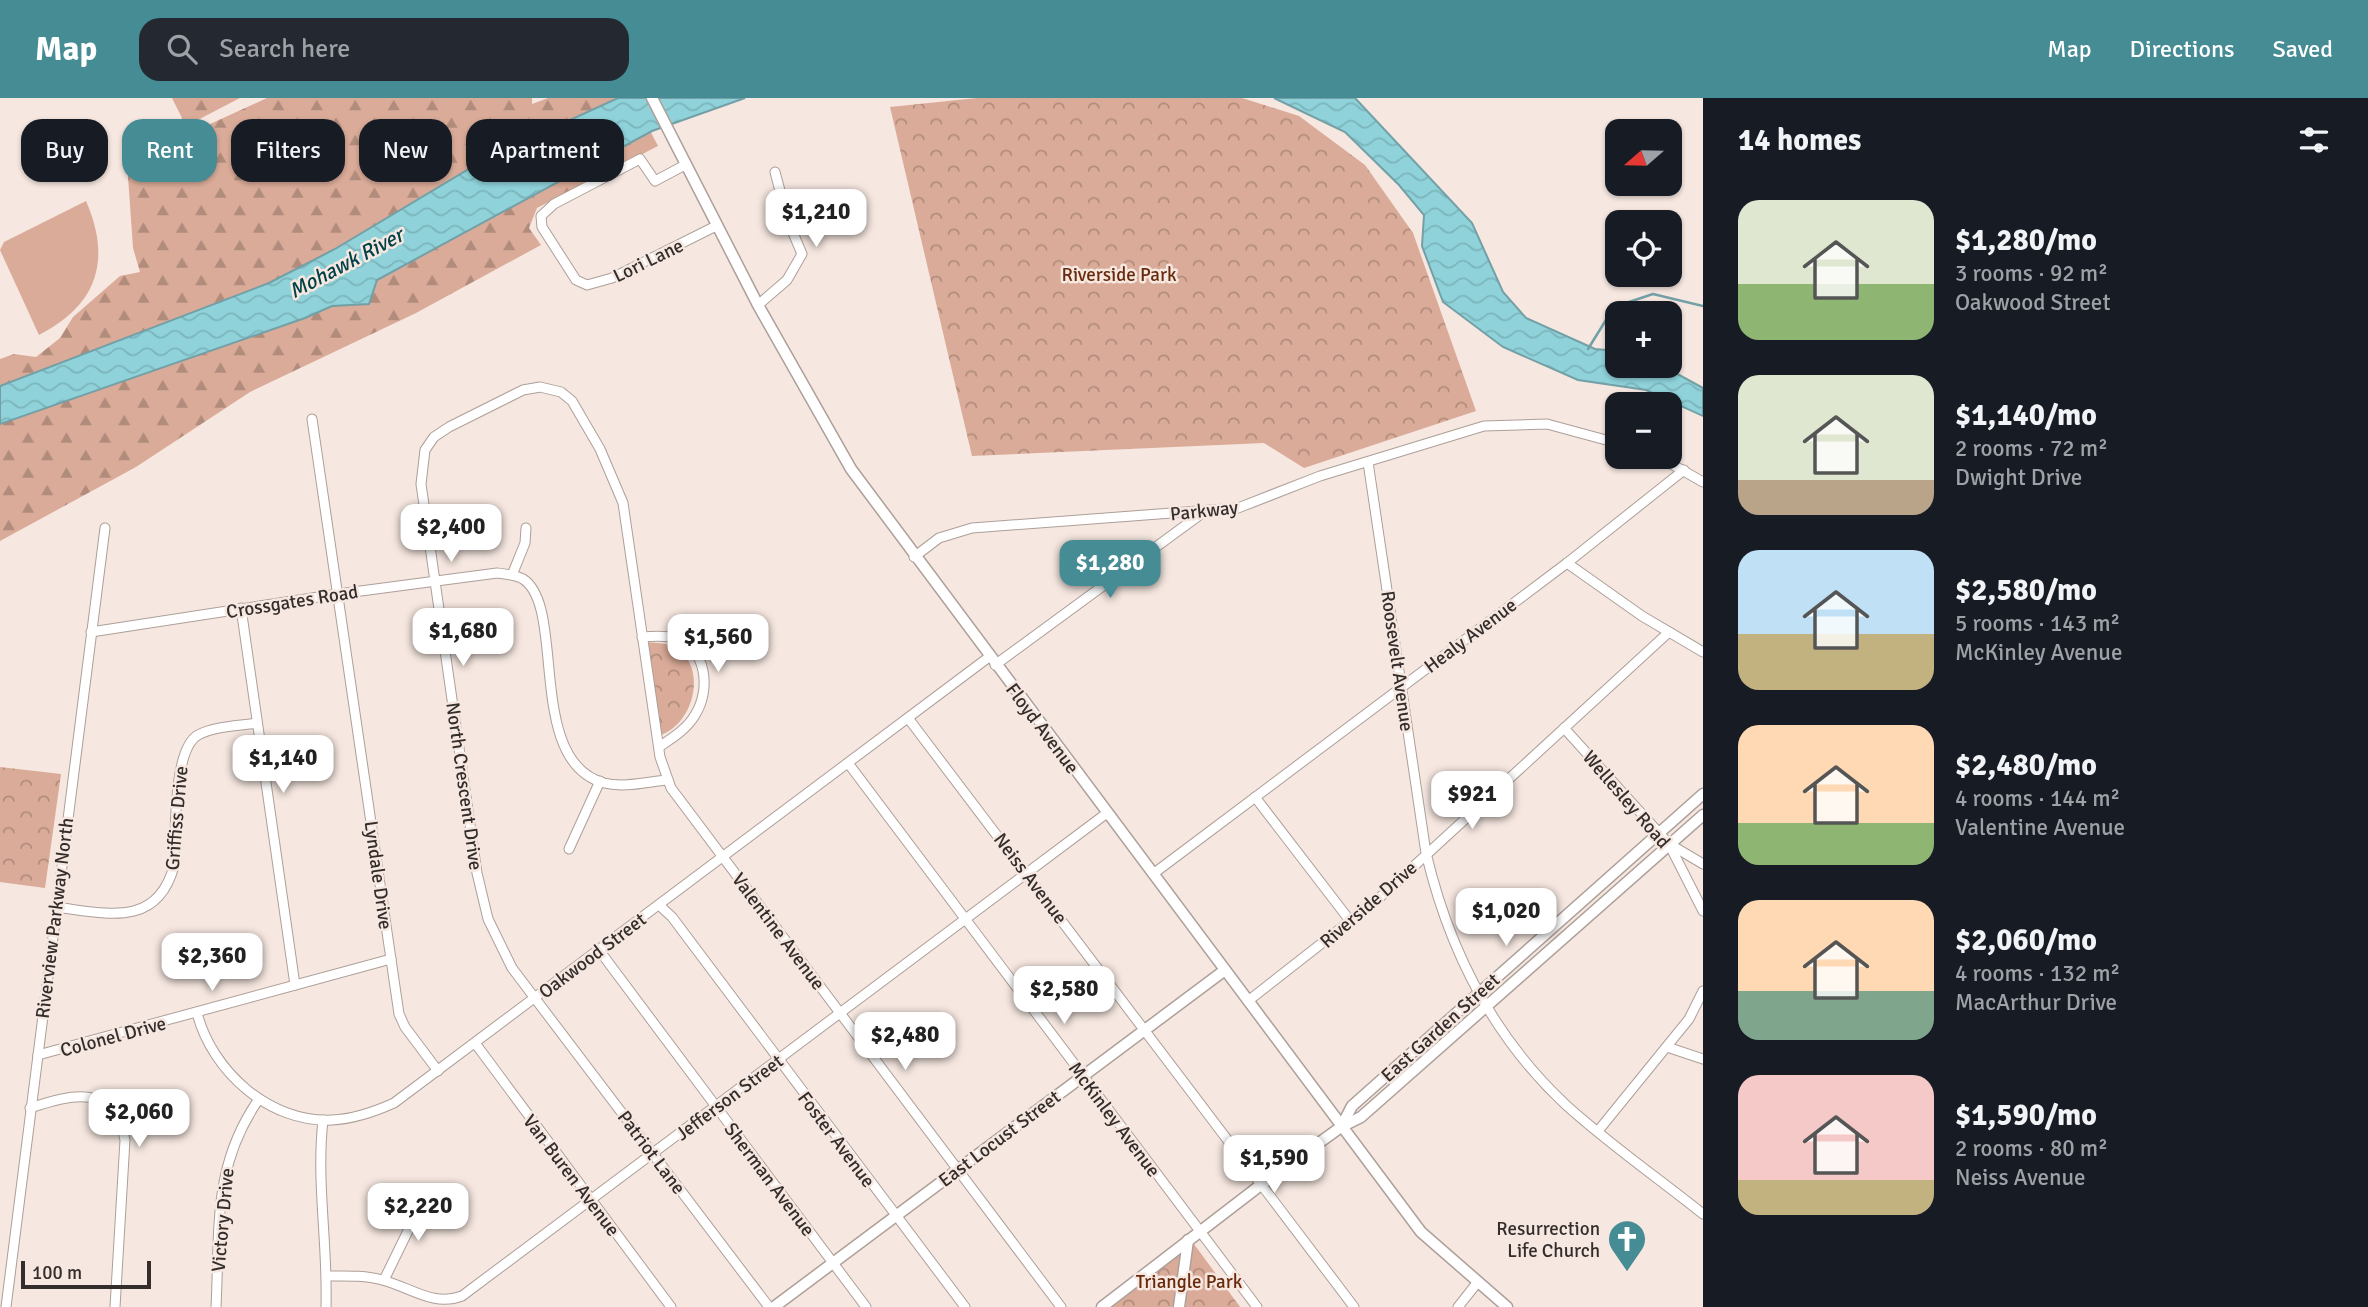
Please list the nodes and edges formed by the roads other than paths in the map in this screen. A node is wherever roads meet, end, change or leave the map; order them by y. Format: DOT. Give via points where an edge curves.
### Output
graph roads {
  1 [pos="652,98"];
  2 [pos="685,165"];
  3 [pos="775,172"];
  4 [pos="716,226"];
  5 [pos="758,305"];
  6 [pos="312,419"];
  7 [pos="1605,440"];
  8 [pos="1368,462"];
  9 [pos="1684,470"];
  10 [pos="1703,482"];
  11 [pos="1205,511"];
  12 [pos="105,528"];
  13 [pos="526,528"];
  14 [pos="915,557"];
  15 [pos="1567,563"];
  16 [pos="512,575"];
  17 [pos="435,581"];
  18 [pos="338,594"];
  19 [pos="241,608"];
  20 [pos="91,632"];
  21 [pos="1669,632"];
  22 [pos="642,636"];
  23 [pos="1703,652"];
  24 [pos="992,661"];
  25 [pos="1401,687"];
  26 [pos="908,718"];
  27 [pos="257,723"];
  28 [pos="1564,728"];
  29 [pos="659,747"];
  30 [pos="848,763"];
  31 [pos="667,780"];
  32 [pos="600,782"];
  33 [pos="1703,794"];
  34 [pos="1255,797"];
  35 [pos="1107,813"];
  36 [pos="1703,814"];
  37 [pos="1660,833"];
  38 [pos="1670,844"];
  39 [pos="569,849"];
  40 [pos="1426,853"];
  41 [pos="723,858"];
  42 [pos="1703,864"];
  43 [pos="1028,872"];
  44 [pos="1153,874"];
  45 [pos="1700,894"];
  46 [pos="659,905"];
  47 [pos="55,907"];
  48 [pos="1703,911"];
  49 [pos="964,920"];
  50 [pos="1351,922"];
  51 [pos="599,950"];
  52 [pos="391,959"];
  53 [pos="1224,970"];
  54 [pos="295,985"];
  55 [pos="1703,991"];
  56 [pos="1478,994"];
  57 [pos="536,997"];
  58 [pos="1248,1001"];
  59 [pos="1486,1008"];
  60 [pos="197,1013"];
  61 [pos="841,1013"];
  62 [pos="1143,1029"];
  63 [pos="475,1043"];
  64 [pos="1667,1047"];
  65 [pos="37,1055"];
  66 [pos="1703,1059"];
  67 [pos="778,1060"];
  68 [pos="438,1071"];
  69 [pos="1082,1076"];
  70 [pos="259,1099"];
  71 [pos="716,1107"];
  72 [pos="30,1108"];
  73 [pos="323,1119"];
  74 [pos="1341,1126"];
  75 [pos="1598,1131"];
  76 [pos="653,1154"];
  77 [pos="957,1169"];
  78 [pos="1262,1184"];
  79 [pos="426,1194"];
  80 [pos="591,1201"];
  81 [pos="1703,1214"];
  82 [pos="896,1216"];
  83 [pos="1200,1231"];
  84 [pos="1188,1240"];
  85 [pos="833,1263"];
  86 [pos="327,1276"];
  87 [pos="384,1280"];
  88 [pos="1477,1283"];
  89 [pos="6,1307"];
  90 [pos="115,1307"];
  91 [pos="216,1307"];
  92 [pos="326,1307"];
  93 [pos="671,1307"];
  94 [pos="771,1307"];
  95 [pos="866,1307"];
  96 [pos="965,1307"];
  97 [pos="1061,1307"];
  98 [pos="1102,1307"];
  99 [pos="1179,1307"];
  100 [pos="1257,1307"];
  101 [pos="1354,1307"];
  102 [pos="1458,1307"];
  103 [pos="1507,1307"];
  1 -- 2 [label="street, Floyd Avenue"];
  2 -- 4 [label="street, Floyd Avenue"];
  2 -- 4 [label="street, Lori Lane" via="655,181 640,159 554,204 541,216 541,227 576,280 587,285 612,278"];
  3 -- 5 [label="street" via="802,254 787,280"];
  4 -- 5 [label="street, Floyd Avenue"];
  5 -- 14 [label="street, Floyd Avenue" via="851,469"];
  6 -- 18 [label="street, Lyndale Drive"];
  7 -- 8 [label="street, Parkway" via="1547,424 1510,422 1462,431"];
  8 -- 11 [label="street, Parkway" via="1320,476 1261,502"];
  8 -- 25 [label="street, Roosevelt Avenue"];
  9 -- 10 [label="street"];
  9 -- 15 [label="street, Healy Avenue"];
  11 -- 14 [label="street, Parkway" via="972,528 939,538"];
  11 -- 24 [label="street, Oakwood Street"];
  12 -- 20 [label="street, Riverview Parkway North"];
  13 -- 16 [label="street"];
  14 -- 24 [label="street, Floyd Avenue"];
  15 -- 21 [label="street"];
  15 -- 25 [label="street, Healy Avenue"];
  16 -- 17 [label="street, Crossgates Road"];
  16 -- 32 [label="street" via="524,580 538,602 565,749 576,765"];
  17 -- 18 [label="street, Crossgates Road"];
  17 -- 22 [label="street, North Crescent Drive" via="421,484 421,463 428,443 449,427 523,390 545,386 572,401 615,480 626,520"];
  17 -- 57 [label="street, North Crescent Drive" via="477,873 488,919 512,968"];
  18 -- 19 [label="street, Crossgates Road"];
  18 -- 52 [label="street, Lyndale Drive"];
  19 -- 20 [label="street, Crossgates Road"];
  19 -- 27 [label="street"];
  20 -- 47 [label="street, Riverview Parkway North"];
  21 -- 23 [label="street"];
  21 -- 28 [label="street, Riverside Drive"];
  22 -- 29 [label="street"];
  22 -- 29 [label="street" via="674,637 686,643 696,652 705,684 692,720"];
  24 -- 26 [label="street, Oakwood Street"];
  24 -- 35 [label="street, Floyd Avenue"];
  25 -- 34 [label="street, Healy Avenue"];
  25 -- 40 [label="street, Roosevelt Avenue"];
  26 -- 30 [label="street, Oakwood Street"];
  26 -- 43 [label="street, Neiss Avenue"];
  27 -- 47 [label="street, Griffiss Drive" via="209,731 189,743 181,764 174,866 170,882 149,906 119,914"];
  27 -- 54 [label="street"];
  28 -- 37 [label="street, Wellesley Road"];
  28 -- 40 [label="street, Riverside Drive"];
  29 -- 31 [label="street"];
  30 -- 41 [label="street, Oakwood Street"];
  30 -- 49 [label="street, McKinley Avenue"];
  31 -- 32 [label="street" via="620,785"];
  31 -- 41 [label="street"];
  32 -- 39 [label="street"];
  33 -- 37 [label="street, East Garden Street"];
  34 -- 44 [label="street, Healy Avenue"];
  34 -- 50 [label="street"];
  35 -- 43 [label="street, Jefferson Street"];
  35 -- 44 [label="street, Floyd Avenue"];
  36 -- 38 [label="street, East Garden Street"];
  37 -- 38 [label="street, Wellesley Road"];
  37 -- 56 [label="street, East Garden Street"];
  38 -- 42 [label="street"];
  38 -- 45 [label="street, Wellesley Road"];
  38 -- 59 [label="street, East Garden Street"];
  40 -- 50 [label="street, Riverside Drive"];
  40 -- 56 [label="street, Roosevelt Avenue" via="1447,926"];
  41 -- 46 [label="street, Oakwood Street"];
  41 -- 61 [label="street, Valentine Avenue"];
  43 -- 49 [label="street, Jefferson Street"];
  43 -- 62 [label="street, Neiss Avenue"];
  44 -- 53 [label="street, Floyd Avenue"];
  45 -- 48 [label="street, Wellesley Road"];
  46 -- 51 [label="street, Oakwood Street"];
  46 -- 67 [label="street, Foster Avenue"];
  47 -- 65 [label="street, Riverview Parkway North"];
  49 -- 61 [label="street, Jefferson Street"];
  49 -- 69 [label="street, McKinley Avenue"];
  50 -- 58 [label="street, Riverside Drive"];
  51 -- 57 [label="street, Oakwood Street"];
  51 -- 71 [label="street, Sherman Avenue"];
  52 -- 54 [label="street, Colonel Drive"];
  52 -- 68 [label="street, Lyndale Drive" via="399,1014"];
  53 -- 58 [label="street, Floyd Avenue"];
  53 -- 62 [label="street, East Locust Street"];
  54 -- 60 [label="street, Colonel Drive"];
  55 -- 64 [label="street"];
  56 -- 59 [label="street, Roosevelt Avenue"];
  56 -- 74 [label="street, East Garden Street" via="1352,1106"];
  57 -- 63 [label="street, Oakwood Street"];
  57 -- 76 [label="street, Patriot Lane"];
  58 -- 74 [label="street, Floyd Avenue"];
  59 -- 74 [label="street, East Garden Street" via="1361,1117"];
  59 -- 75 [label="street, Roosevelt Avenue" via="1532,1070"];
  60 -- 65 [label="street, Colonel Drive"];
  60 -- 70 [label="street, Oakwood Street" via="221,1064"];
  61 -- 67 [label="street, Jefferson Street"];
  61 -- 77 [label="street, Valentine Avenue"];
  62 -- 69 [label="street, East Locust Street"];
  62 -- 78 [label="street, Neiss Avenue"];
  63 -- 68 [label="street, Oakwood Street"];
  63 -- 80 [label="street, Van Buren Avenue"];
  64 -- 66 [label="street"];
  64 -- 75 [label="street"];
  65 -- 72 [label="street, Riverview Parkway North"];
  67 -- 71 [label="street, Jefferson Street"];
  67 -- 82 [label="street, Foster Avenue"];
  68 -- 73 [label="street, Oakwood Street" via="375,1111"];
  69 -- 77 [label="street, East Locust Street"];
  69 -- 83 [label="street, McKinley Avenue"];
  70 -- 73 [label="street, Oakwood Street" via="292,1114"];
  70 -- 91 [label="street, Victory Drive" via="236,1135 222,1179"];
  71 -- 76 [label="street, Jefferson Street"];
  71 -- 85 [label="street, Sherman Avenue"];
  72 -- 89 [label="street, Riverview Parkway North"];
  72 -- 90 [label="street" via="66,1096 90,1096 107,1105 123,1128"];
  73 -- 86 [label="street" via="320,1174"];
  74 -- 78 [label="street, East Garden Street"];
  74 -- 88 [label="street, Floyd Avenue" via="1421,1232"];
  75 -- 81 [label="street, Roosevelt Avenue"];
  76 -- 80 [label="street, Jefferson Street"];
  76 -- 94 [label="street, Patriot Lane"];
  77 -- 82 [label="street, East Locust Street"];
  77 -- 97 [label="street, Valentine Avenue"];
  78 -- 83 [label="street, East Garden Street"];
  78 -- 101 [label="street, Neiss Avenue"];
  79 -- 87 [label="street"];
  80 -- 87 [label="street, Jefferson Street" via="450,1301 431,1299"];
  80 -- 93 [label="street, Van Buren Avenue"];
  82 -- 85 [label="street, East Locust Street"];
  82 -- 96 [label="street, Foster Avenue"];
  83 -- 84 [label="street, East Garden Street"];
  83 -- 100 [label="street, McKinley Avenue"];
  84 -- 98 [label="street, East Garden Street"];
  84 -- 99 [label="street"];
  85 -- 94 [label="street, East Locust Street"];
  85 -- 95 [label="street, Sherman Avenue"];
  86 -- 87 [label="street, Jefferson Street"];
  86 -- 92 [label="street"];
  88 -- 102 [label="street"];
  88 -- 103 [label="street, Floyd Avenue"];
}
